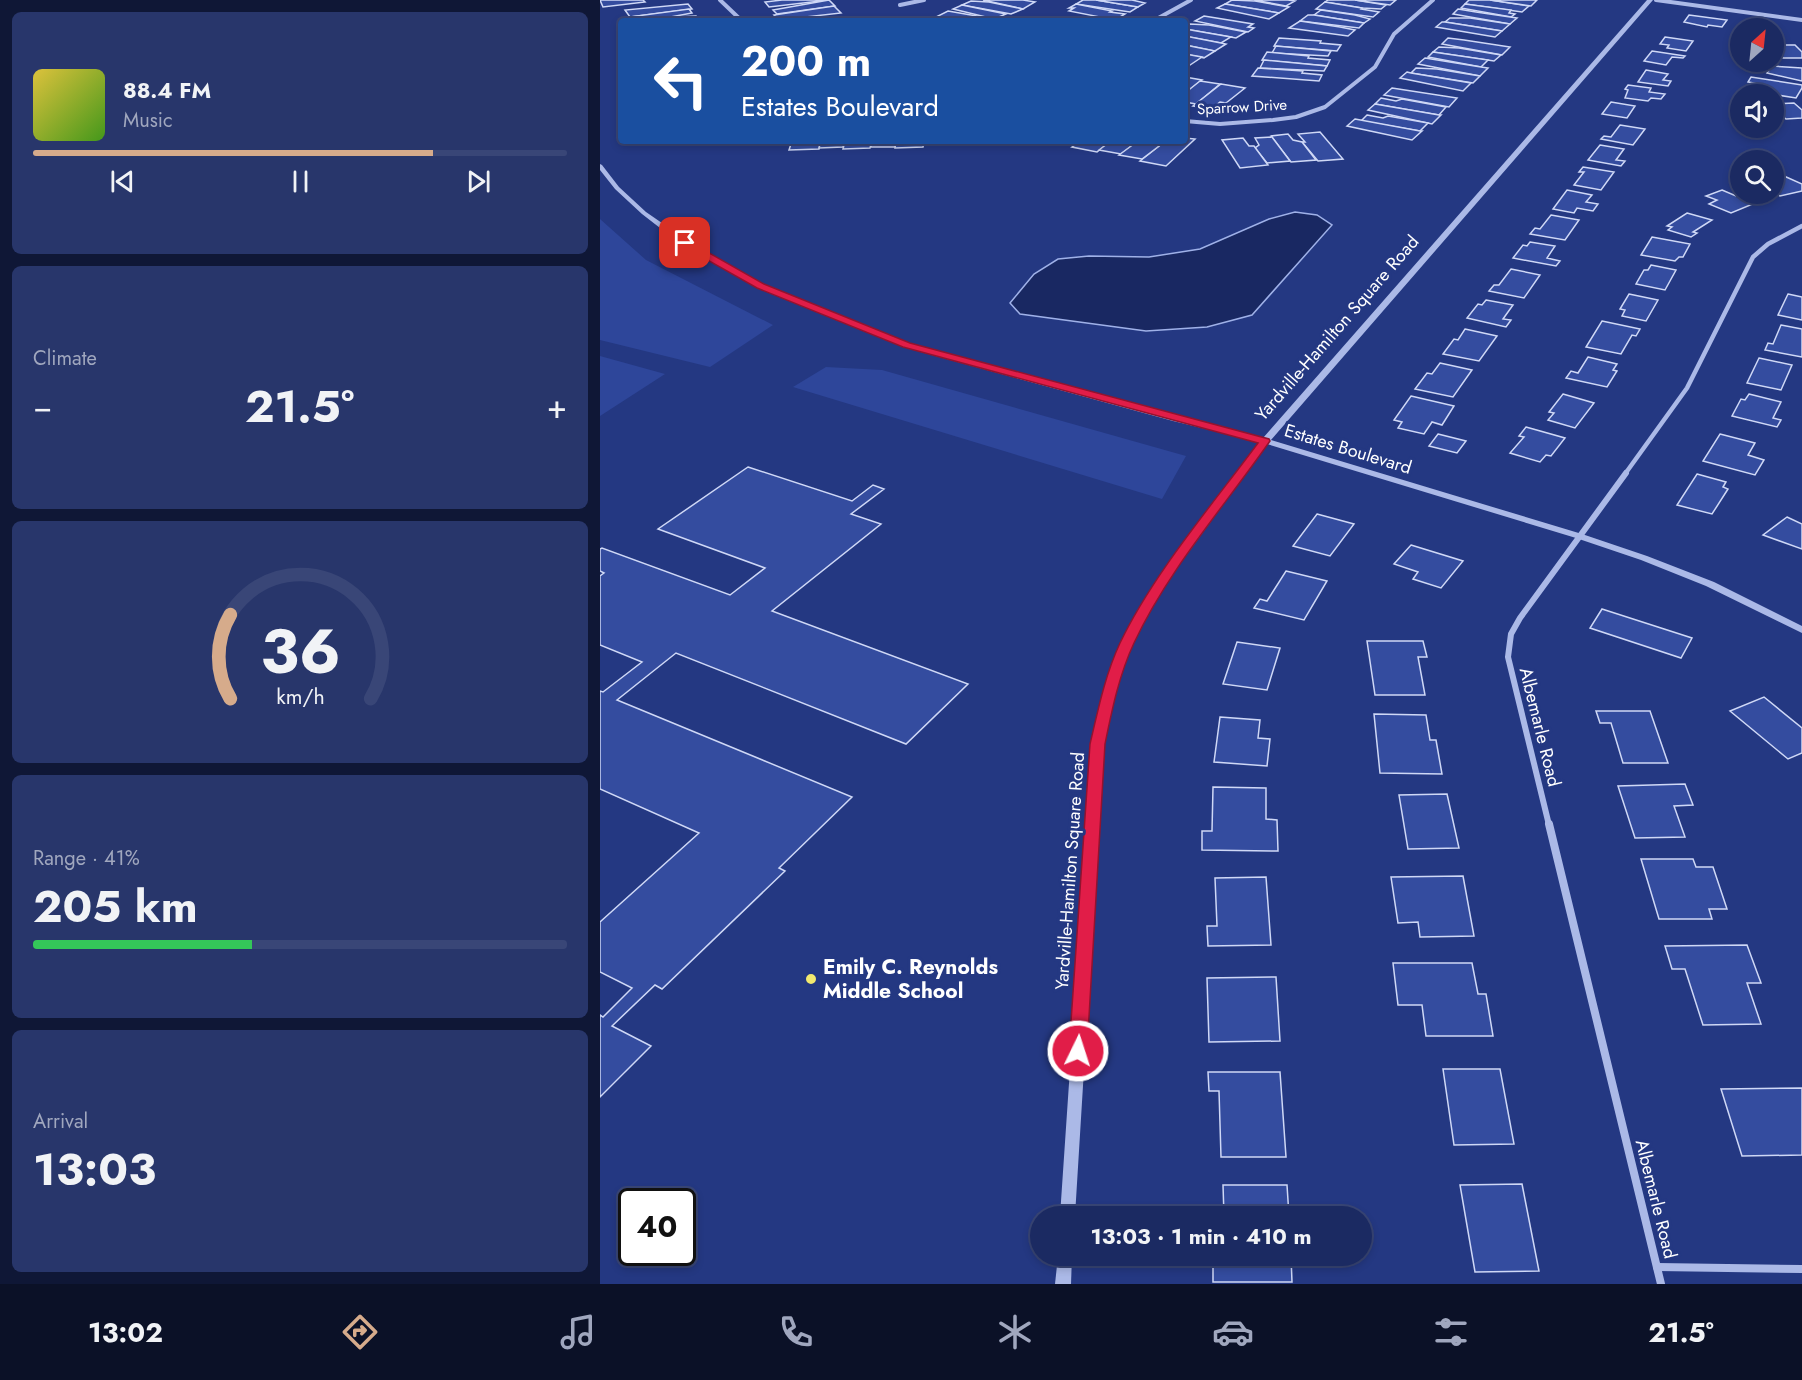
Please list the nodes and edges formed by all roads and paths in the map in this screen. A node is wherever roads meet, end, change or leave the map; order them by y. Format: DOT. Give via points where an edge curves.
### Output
graph roads {
  1 [pos="720,0"];
  2 [pos="924,0"];
  3 [pos="1191,0"];
  4 [pos="1433,0"];
  5 [pos="1650,0"];
  6 [pos="1656,0"];
  7 [pos="900,4"];
  8 [pos="739,18"];
  9 [pos="1158,18"];
  10 [pos="1802,20"];
  11 [pos="1188,121"];
  12 [pos="600,166"];
  13 [pos="1802,226"];
  14 [pos="1265,441"];
  15 [pos="1580,536"];
  16 [pos="1802,630"];
  17 [pos="1068,1206"];
  18 [pos="1064,1266"];
  19 [pos="1657,1267"];
  20 [pos="1802,1269"];
  21 [pos="1063,1284"];
  22 [pos="1661,1284"];
  1 -- 8 [label="street"];
  2 -- 7 [label="street"];
  3 -- 9 [label="street"];
  4 -- 11 [label="street, Sparrow Drive" via="1394,34 1375,67 1325,107 1273,120 1220,124"];
  5 -- 14 [label="street, Yardville-Hamilton Square Road"];
  6 -- 10 [label="street"];
  12 -- 14 [label="street, Estates Boulevard" via="644,213 685,243 760,286 906,345"];
  13 -- 15 [label="street, Albemarle Road" via="1753,257 1687,388"];
  14 -- 15 [label="street, Estates Boulevard"];
  14 -- 17 [label="street, Yardville-Hamilton Square Road" via="1151,597 1126,644 1107,696 1098,744"];
  15 -- 16 [label="street, Estates Boulevard" via="1710,584"];
  15 -- 19 [label="street, Albemarle Road" via="1520,618 1511,634 1508,657"];
  18 -- 21 [label="street"];
  19 -- 20 [label="street"];
  19 -- 22 [label="street, Albemarle Road"];
}
